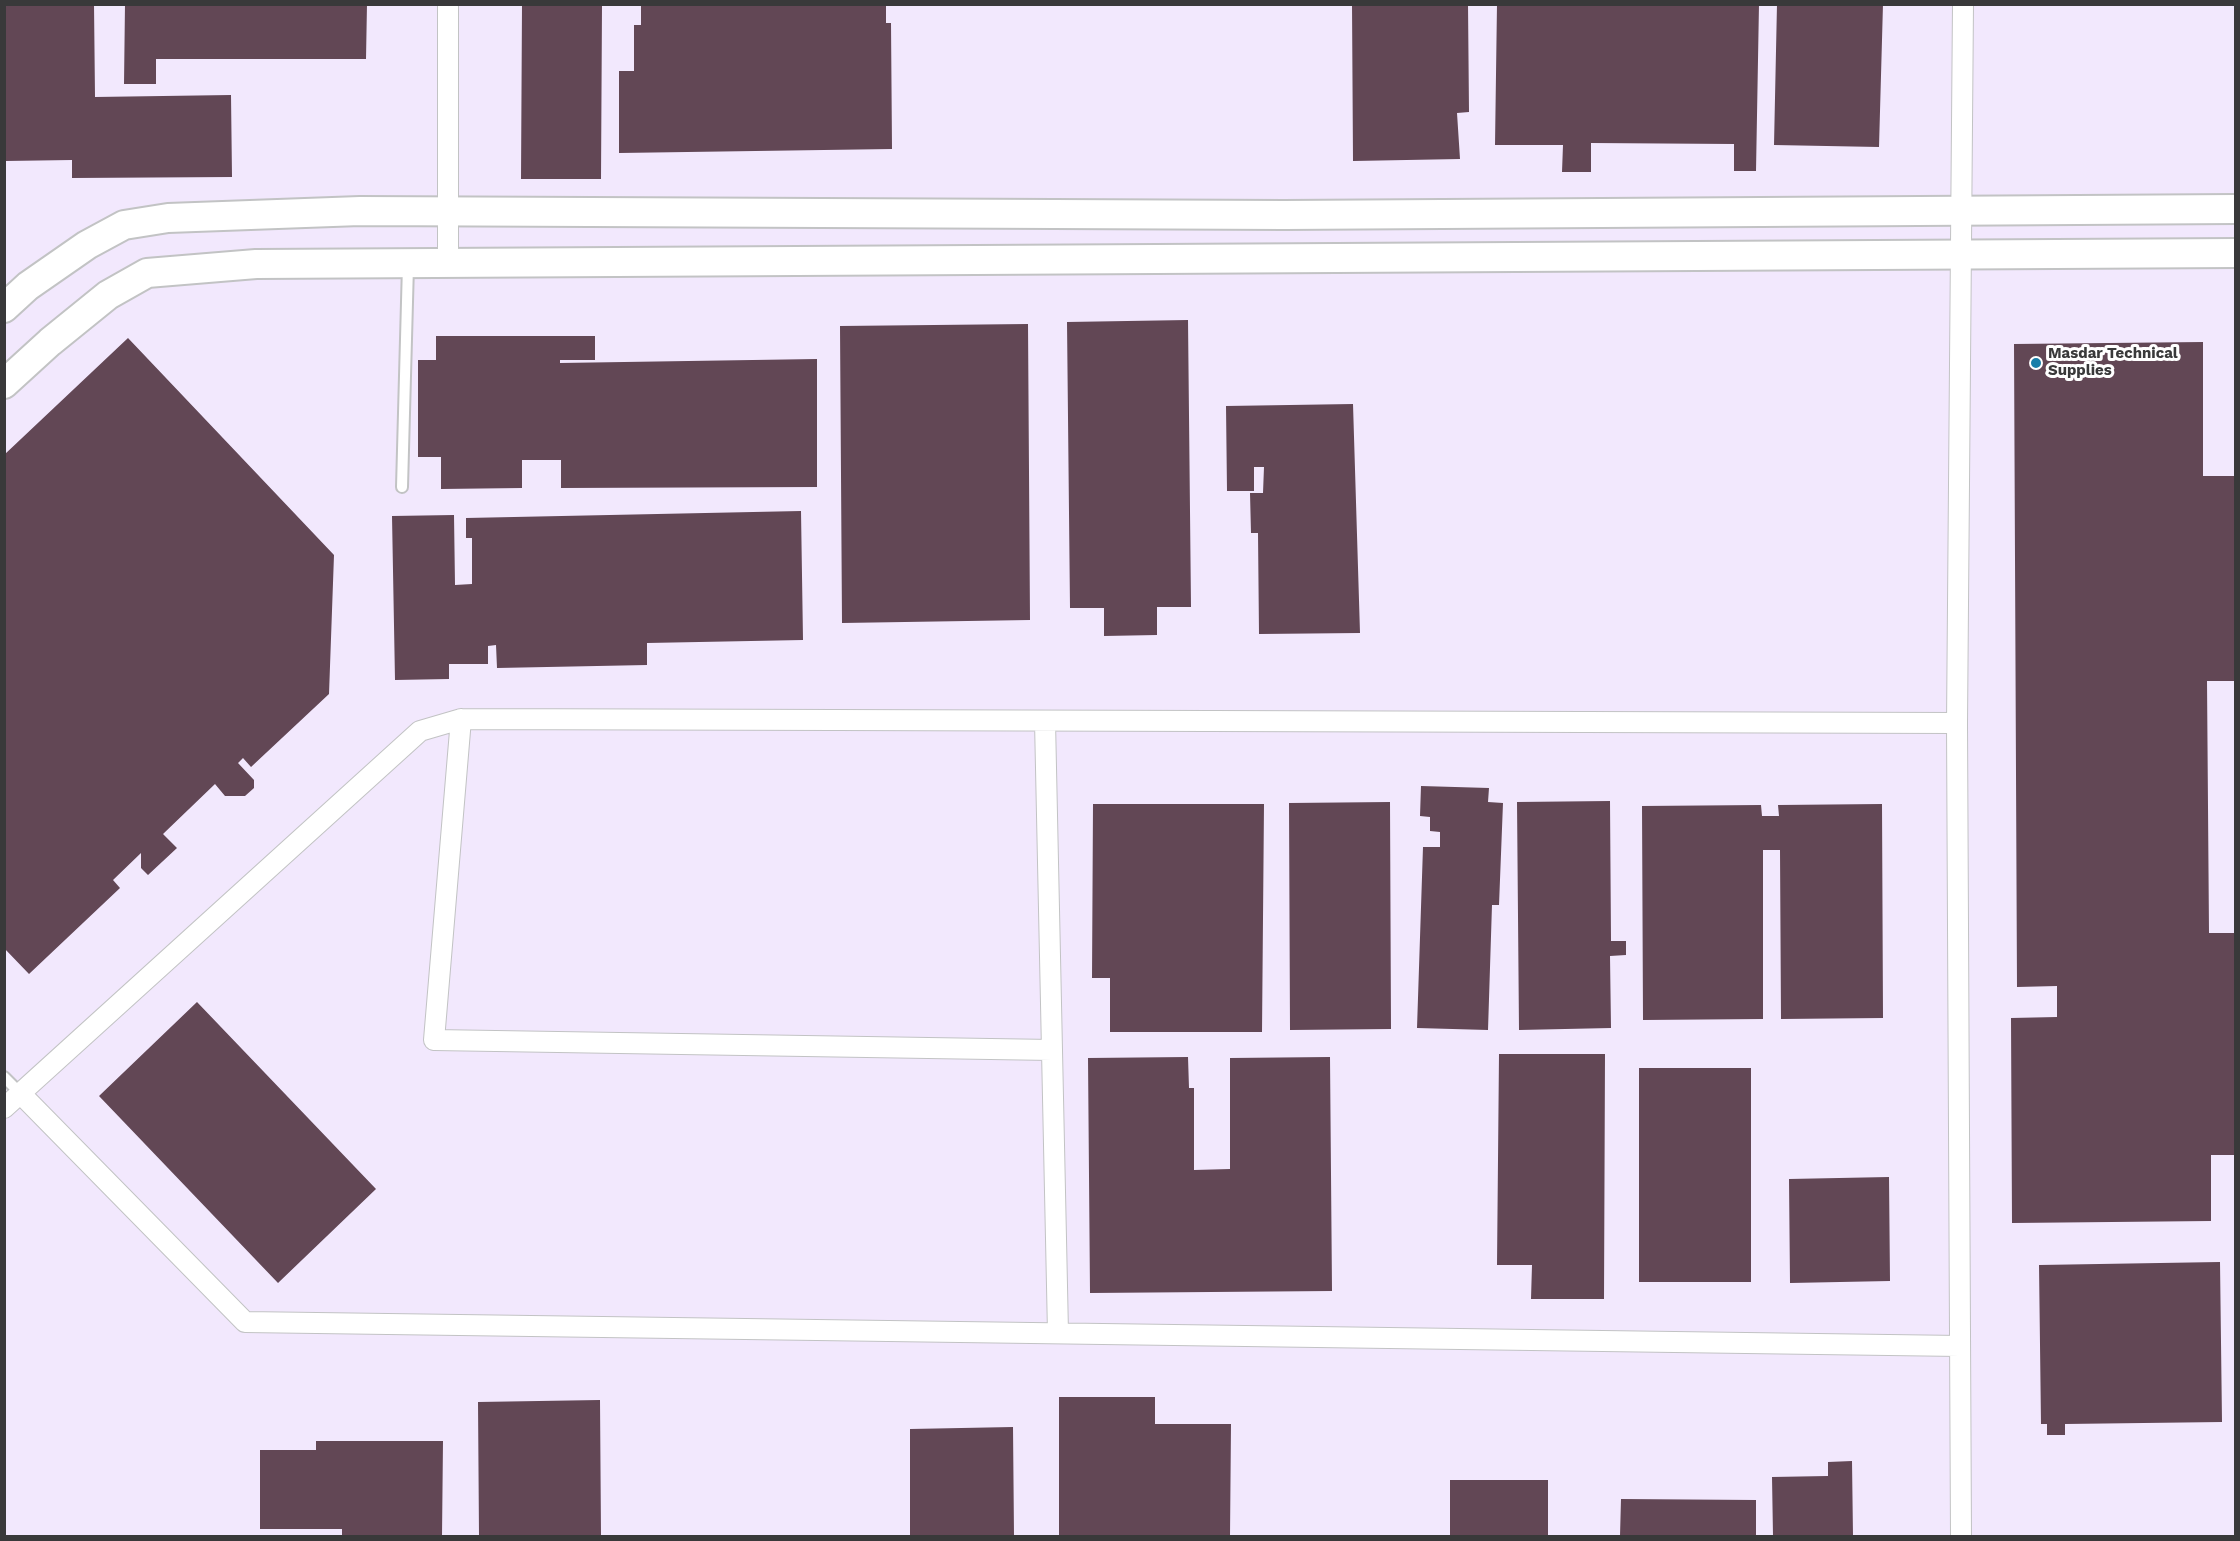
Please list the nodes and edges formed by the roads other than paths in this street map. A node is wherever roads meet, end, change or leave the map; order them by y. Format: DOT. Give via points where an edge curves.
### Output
graph roads {
  1 [pos="448,4"];
  2 [pos="1963,4"];
  3 [pos="2235,209"];
  4 [pos="448,210"];
  5 [pos="1961,211"];
  6 [pos="2235,253"];
  7 [pos="1962,256"];
  8 [pos="448,263"];
  9 [pos="408,265"];
  10 [pos="4,308"];
  11 [pos="4,384"];
  12 [pos="402,487"];
  13 [pos="461,719"];
  14 [pos="1045,721"];
  15 [pos="1957,723"];
  16 [pos="1052,1050"];
  17 [pos="4,1077"];
  18 [pos="20,1093"];
  19 [pos="4,1108"];
  20 [pos="1058,1333"];
  21 [pos="1960,1346"];
  22 [pos="1961,1536"];
  1 -- 4 [label="street"];
  2 -- 5 [label="street"];
  3 -- 5 [label="main road"];
  4 -- 5 [label="main road" via="1273,215"];
  4 -- 8 [label="street"];
  4 -- 10 [label="main road" via="168,218 124,225 87,245 28,286"];
  5 -- 7 [label="street"];
  6 -- 7 [label="main road"];
  7 -- 8 [label="main road"];
  7 -- 15 [label="street"];
  8 -- 9 [label="main road"];
  9 -- 11 [label="main road" via="256,264 147,273 108,295"];
  9 -- 12 [label="lane"];
  13 -- 14 [label="street"];
  13 -- 16 [label="street" via="434,1040"];
  13 -- 18 [label="street" via="420,731"];
  14 -- 15 [label="street"];
  14 -- 16 [label="street"];
  15 -- 21 [label="street"];
  16 -- 20 [label="street"];
  17 -- 18 [label="lane"];
  18 -- 19 [label="street"];
  18 -- 20 [label="street" via="245,1322"];
  20 -- 21 [label="street"];
  21 -- 22 [label="street"];
}
